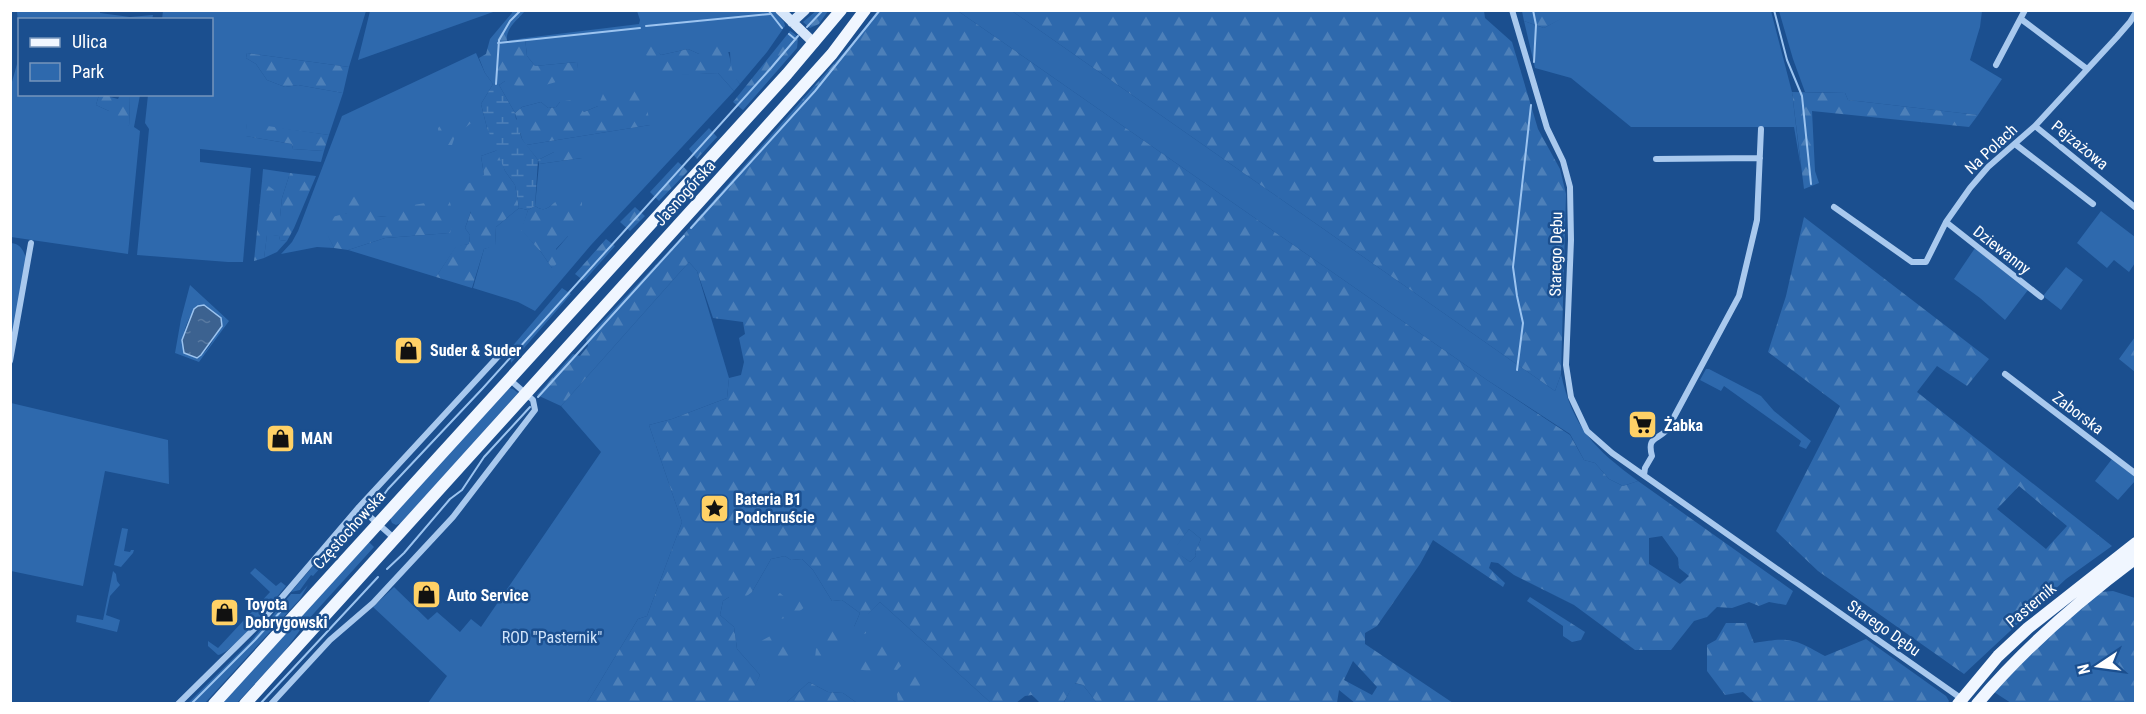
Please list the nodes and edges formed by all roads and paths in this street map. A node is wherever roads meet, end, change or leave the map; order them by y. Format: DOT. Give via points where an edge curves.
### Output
graph roads {
  1 [pos="780,10"];
  2 [pos="805,10"];
  3 [pos="841,10"];
  4 [pos="865,10"];
  5 [pos="1512,10"];
  6 [pos="2025,10"];
  7 [pos="2136,12"];
  8 [pos="2021,19"];
  9 [pos="792,22"];
  10 [pos="814,43"];
  11 [pos="1996,65"];
  12 [pos="2087,69"];
  13 [pos="2035,126"];
  14 [pos="1761,129"];
  15 [pos="2015,144"];
  16 [pos="1760,158"];
  17 [pos="1656,159"];
  18 [pos="2093,204"];
  19 [pos="1834,207"];
  20 [pos="664,208"];
  21 [pos="2136,208"];
  22 [pos="1946,222"];
  23 [pos="680,223"];
  24 [pos="31,243"];
  25 [pos="2042,297"];
  26 [pos="505,350"];
  27 [pos="10,361"];
  28 [pos="2005,374"];
  29 [pos="509,379"];
  30 [pos="526,393"];
  31 [pos="2136,474"];
  32 [pos="1644,476"];
  33 [pos="359,507"];
  34 [pos="378,523"];
  35 [pos="394,538"];
  36 [pos="2136,543"];
  37 [pos="2136,558"];
  38 [pos="1978,679"];
  39 [pos="1988,690"];
  40 [pos="1960,701"];
  41 [pos="178,704"];
  42 [pos="214,704"];
  43 [pos="245,704"];
  44 [pos="271,704"];
  45 [pos="1977,704"];
  1 -- 9 [label="street"];
  2 -- 9 [label="street"];
  3 -- 10 [label="main road, Jasnogórska"];
  4 -- 23 [label="main road, Jasnogórska" via="832,54"];
  5 -- 32 [label="street, Starego Dębu" via="1546,128 1563,161 1570,187 1566,365 1571,397 1587,431"];
  6 -- 8 [label="street"];
  7 -- 12 [label="street, Na Polach"];
  8 -- 11 [label="street"];
  8 -- 12 [label="street"];
  9 -- 10 [label="street"];
  10 -- 20 [label="main road, Jasnogórska"];
  12 -- 13 [label="street, Na Polach"];
  13 -- 15 [label="street, Na Polach"];
  13 -- 21 [label="street, Pejzażowa"];
  14 -- 16 [label="street"];
  15 -- 18 [label="street"];
  15 -- 22 [label="street, Na Polach" via="1988,167"];
  16 -- 17 [label="street"];
  16 -- 32 [label="street" via="1757,219 1739,296 1667,430 1651,442 1652,456"];
  19 -- 22 [label="street, Na Polach" via="1912,262 1926,262"];
  20 -- 23 [label="main road"];
  20 -- 29 [label="main road, Jasnogórska"];
  22 -- 25 [label="street, Dziewanny"];
  23 -- 30 [label="main road, Jasnogórska"];
  24 -- 27 [label="street"];
  26 -- 33 [label="street"];
  28 -- 31 [label="street, Zaborska"];
  29 -- 30 [label="street"];
  29 -- 34 [label="main road, Częstochowska"];
  30 -- 35 [label="main road"];
  30 -- 44 [label="street" via="535,410 458,512"];
  32 -- 40 [label="street, Starego Dębu"];
  33 -- 34 [label="street"];
  33 -- 41 [label="street" via="260,623"];
  34 -- 35 [label="street"];
  34 -- 42 [label="main road, Częstochowska"];
  35 -- 43 [label="main road"];
  36 -- 38 [label="main road, Pasternik" via="2028,628"];
  37 -- 39 [label="main road, Pasternik" via="2051,625"];
  38 -- 39 [label="main road" via="1978,690"];
  38 -- 40 [label="main road, Pasternik"];
  39 -- 45 [label="main road, Pasternik"];
}
